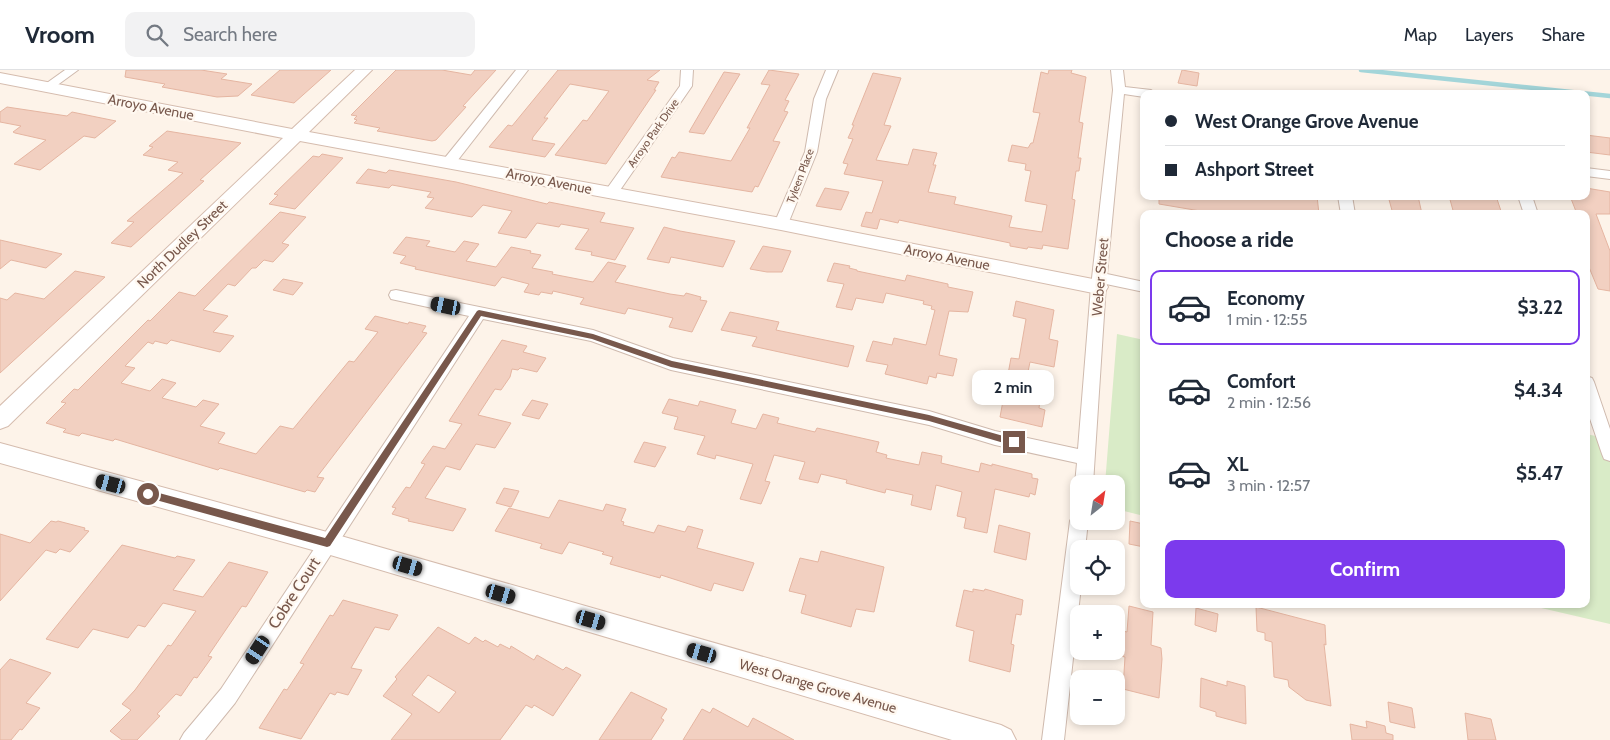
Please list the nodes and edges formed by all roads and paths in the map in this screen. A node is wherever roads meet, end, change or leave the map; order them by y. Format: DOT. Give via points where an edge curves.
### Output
graph roads {
  1 [pos="72,70"];
  2 [pos="364,70"];
  3 [pos="522,70"];
  4 [pos="688,70"];
  5 [pos="832,70"];
  6 [pos="1117,70"];
  7 [pos="0,78"];
  8 [pos="48,87"];
  9 [pos="1120,90"];
  10 [pos="1140,93"];
  11 [pos="295,135"];
  12 [pos="449,162"];
  13 [pos="1590,172"];
  14 [pos="1610,175"];
  15 [pos="611,193"];
  16 [pos="781,224"];
  17 [pos="1099,283"];
  18 [pos="1140,286"];
  19 [pos="396,295"];
  20 [pos="479,313"];
  21 [pos="1590,394"];
  22 [pos="0,420"];
  23 [pos="0,453"];
  24 [pos="1610,454"];
  25 [pos="1086,458"];
  26 [pos="1085,475"];
  27 [pos="1078,530"];
  28 [pos="327,543"];
  29 [pos="191,740"];
  30 [pos="1001,740"];
  31 [pos="1052,740"];
  1 -- 8 [label="street"];
  2 -- 11 [label="street, North Dudley Street"];
  3 -- 12 [label="street"];
  4 -- 15 [label="street, Arroyo Park Drive" via="686,86"];
  5 -- 16 [label="street, Tyleen Place" via="820,99 811,152"];
  6 -- 9 [label="street, Weber Street"];
  7 -- 8 [label="street, Arroyo Avenue"];
  8 -- 11 [label="street, Arroyo Avenue"];
  9 -- 10 [label="street"];
  9 -- 17 [label="street, Weber Street"];
  11 -- 12 [label="street, Arroyo Avenue"];
  11 -- 22 [label="street, North Dudley Street"];
  12 -- 15 [label="street, Arroyo Avenue"];
  13 -- 14 [label="street"];
  15 -- 16 [label="street, Arroyo Avenue"];
  16 -- 17 [label="street, Arroyo Avenue"];
  17 -- 18 [label="street"];
  17 -- 25 [label="street, Weber Street"];
  19 -- 20 [label="street"];
  20 -- 25 [label="street" via="593,336 671,364 929,418 995,438"];
  20 -- 28 [label="street, Cobre Court"];
  21 -- 24 [label="street"];
  23 -- 28 [label="street, West Orange Grove Avenue"];
  25 -- 26 [label="street, Weber Street"];
  27 -- 31 [label="street"];
  28 -- 29 [label="street, Cobre Court" via="228,696"];
  28 -- 30 [label="street, West Orange Grove Avenue"];
}
